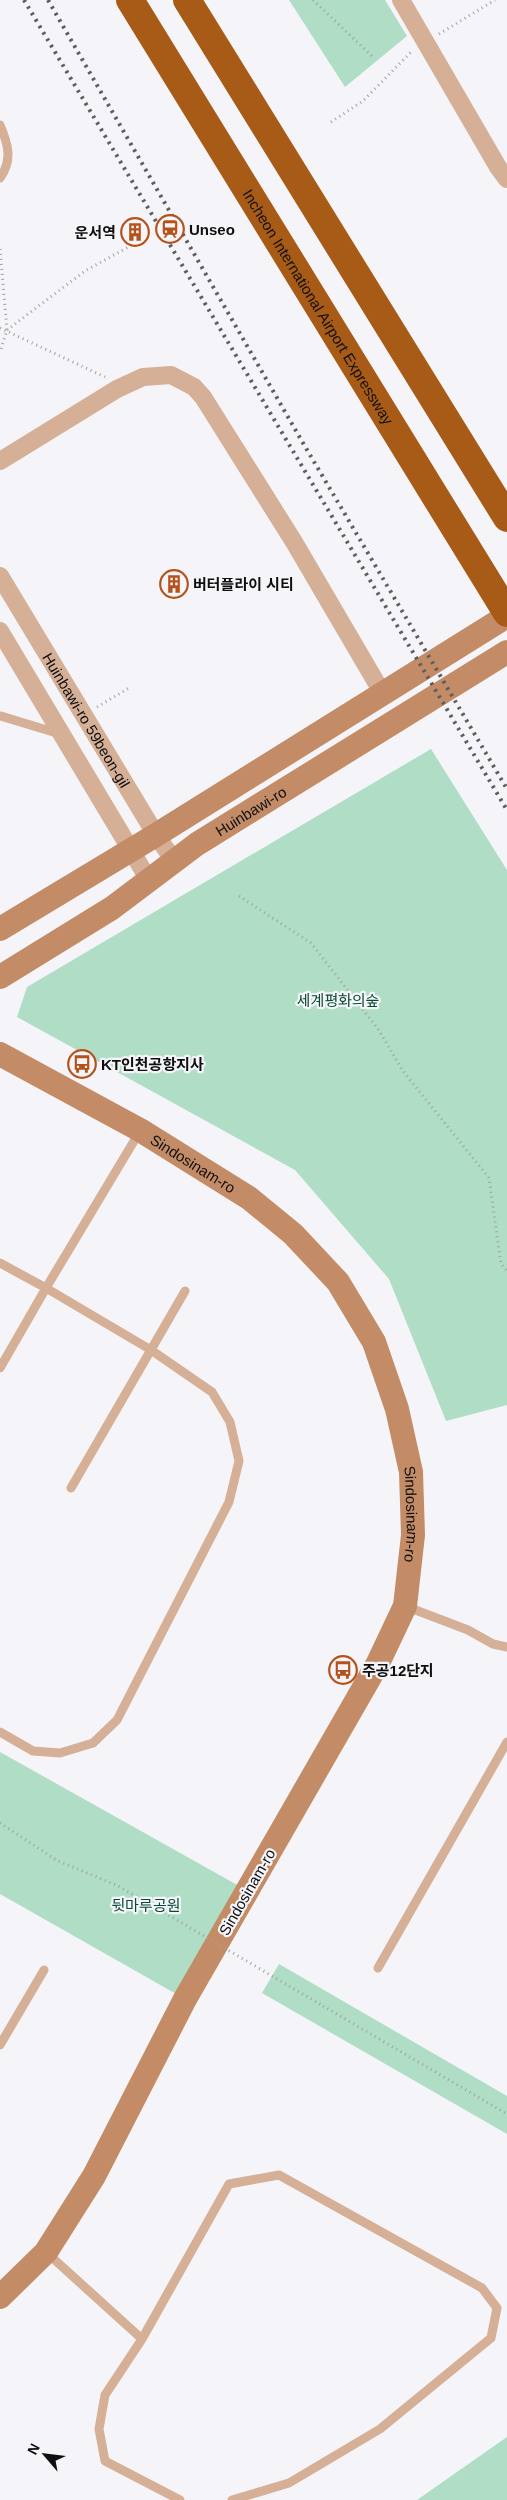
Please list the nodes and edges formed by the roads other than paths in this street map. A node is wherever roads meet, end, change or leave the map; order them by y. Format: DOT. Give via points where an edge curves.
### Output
graph roads {
  1 [pos="130,0"];
  2 [pos="187,0"];
  3 [pos="401,0"];
  4 [pos="0,125"];
  5 [pos="0,178"];
  6 [pos="507,179"];
  7 [pos="0,461"];
  8 [pos="507,518"];
  9 [pos="0,576"];
  10 [pos="503,608"];
  11 [pos="0,632"];
  12 [pos="507,652"];
  13 [pos="383,694"];
  14 [pos="0,716"];
  15 [pos="61,734"];
  16 [pos="156,835"];
  17 [pos="131,850"];
  18 [pos="175,862"];
  19 [pos="150,882"];
  20 [pos="0,928"];
  21 [pos="0,977"];
  22 [pos="0,1054"];
  23 [pos="140,1130"];
  24 [pos="0,1263"];
  25 [pos="46,1288"];
  26 [pos="186,1291"];
  27 [pos="151,1350"];
  28 [pos="0,1368"];
  29 [pos="71,1488"];
  30 [pos="404,1606"];
  31 [pos="507,1647"];
  32 [pos="0,1732"];
  33 [pos="507,1742"];
  34 [pos="378,1968"];
  35 [pos="44,1970"];
  36 [pos="0,2045"];
  37 [pos="46,2252"];
  38 [pos="0,2297"];
  39 [pos="142,2339"];
  40 [pos="180,2500"];
  41 [pos="232,2500"];
  1 -- 10 [label="highway, Incheon International Airport Expressway"];
  2 -- 8 [label="highway"];
  3 -- 6 [label="street"];
  4 -- 5 [label="lane" via="9,147 5,172"];
  7 -- 13 [label="street" via="117,389 143,377 171,375 194,387 294,542"];
  9 -- 16 [label="street, Huinbawi-ro 59beon-gil"];
  10 -- 13 [label="street, Huinbawi-ro"];
  11 -- 15 [label="street, Huinbawi-ro 59beon-gil"];
  12 -- 18 [label="street, Huinbawi-ro" via="197,844"];
  13 -- 16 [label="street, Huinbawi-ro"];
  14 -- 15 [label="lane"];
  15 -- 17 [label="street, Huinbawi-ro 59beon-gil"];
  16 -- 17 [label="street, Huinbawi-ro"];
  16 -- 18 [label="street, Huinbawi-ro 59beon-gil"];
  17 -- 19 [label="street, Huinbawi-ro 59beon-gil"];
  17 -- 20 [label="street, Huinbawi-ro"];
  18 -- 19 [label="street, Huinbawi-ro"];
  19 -- 21 [label="street, Huinbawi-ro"];
  22 -- 23 [label="street, Sindosinam-ro"];
  23 -- 25 [label="lane"];
  23 -- 30 [label="street, Sindosinam-ro" via="249,1198 293,1234 338,1282 374,1342 397,1409 411,1472 412,1534"];
  24 -- 25 [label="lane"];
  25 -- 27 [label="lane"];
  25 -- 28 [label="lane"];
  26 -- 27 [label="lane"];
  27 -- 29 [label="lane"];
  27 -- 32 [label="lane" via="212,1392 230,1422 239,1461 229,1502 117,1720 92,1743 60,1753 33,1751"];
  30 -- 31 [label="lane"];
  30 -- 37 [label="street, Sindosinam-ro" via="373,1671 185,1999 94,2176"];
  33 -- 34 [label="lane"];
  35 -- 36 [label="lane"];
  37 -- 38 [label="street, Sindosinam-ro"];
  37 -- 39 [label="lane"];
  39 -- 40 [label="lane" via="105,2396 99,2429 105,2461"];
  39 -- 41 [label="lane" via="229,2184 279,2175 482,2288 497,2308 491,2338 380,2429 289,2483"];
}
